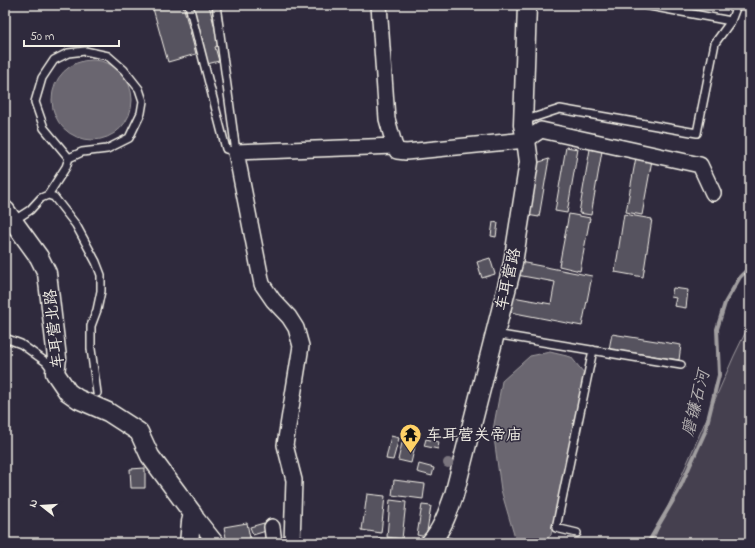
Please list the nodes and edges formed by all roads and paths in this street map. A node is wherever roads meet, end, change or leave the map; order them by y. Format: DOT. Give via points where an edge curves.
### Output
graph roads {
  1 [pos="189,5"];
  2 [pos="216,5"];
  3 [pos="379,5"];
  4 [pos="527,5"];
  5 [pos="644,5"];
  6 [pos="737,5"];
  7 [pos="731,21"];
  8 [pos="523,121"];
  9 [pos="526,140"];
  10 [pos="395,146"];
  11 [pos="236,152"];
  12 [pos="69,158"];
  13 [pos="713,193"];
  14 [pos="48,195"];
  15 [pos="9,216"];
  16 [pos="495,334"];
  17 [pos="5,338"];
  18 [pos="593,350"];
  19 [pos="681,365"];
  20 [pos="55,373"];
  21 [pos="96,393"];
  22 [pos="193,514"];
  23 [pos="272,527"];
  24 [pos="577,533"];
  25 [pos="189,543"];
  26 [pos="216,543"];
  27 [pos="274,543"];
  28 [pos="292,543"];
  29 [pos="430,543"];
  1 -- 11 [label="lane" via="226,149"];
  2 -- 11 [label="lane"];
  3 -- 10 [label="street" via="387,119"];
  4 -- 8 [label="street, 车耳营路"];
  5 -- 7 [label="lane"];
  6 -- 7 [label="lane"];
  7 -- 8 [label="lane" via="715,43 697,133 560,109"];
  8 -- 9 [label="street, 车耳营路"];
  9 -- 10 [label="street" via="406,152 398,150"];
  9 -- 13 [label="street" via="541,130 700,165"];
  9 -- 16 [label="street, 车耳营路" via="529,162 513,262"];
  10 -- 11 [label="street"];
  11 -- 28 [label="street" via="262,284 272,300 290,317 301,346 285,446 294,480"];
  12 -- 12 [label="lane" via="44,128 35,102 42,78 54,60 68,53 86,51 108,56 124,70 139,89 141,113 128,138 107,149 82,152"];
  12 -- 14 [label="lane"];
  14 -- 15 [label="lane" via="30,210"];
  14 -- 21 [label="lane" via="54,197 76,225 101,275 101,291 91,326"];
  15 -- 20 [label="street, 车耳营北路" via="39,256 46,273 57,358"];
  16 -- 18 [label="lane"];
  16 -- 29 [label="street, 车耳营路" via="454,495 445,521"];
  17 -- 20 [label="lane" via="21,344 46,362"];
  18 -- 19 [label="lane"];
  18 -- 24 [label="lane" via="556,528"];
  20 -- 22 [label="street, 车耳营北路" via="68,392 108,412 139,432 150,456"];
  22 -- 25 [label="street"];
  22 -- 26 [label="street"];
  23 -- 27 [label="street"];
}
